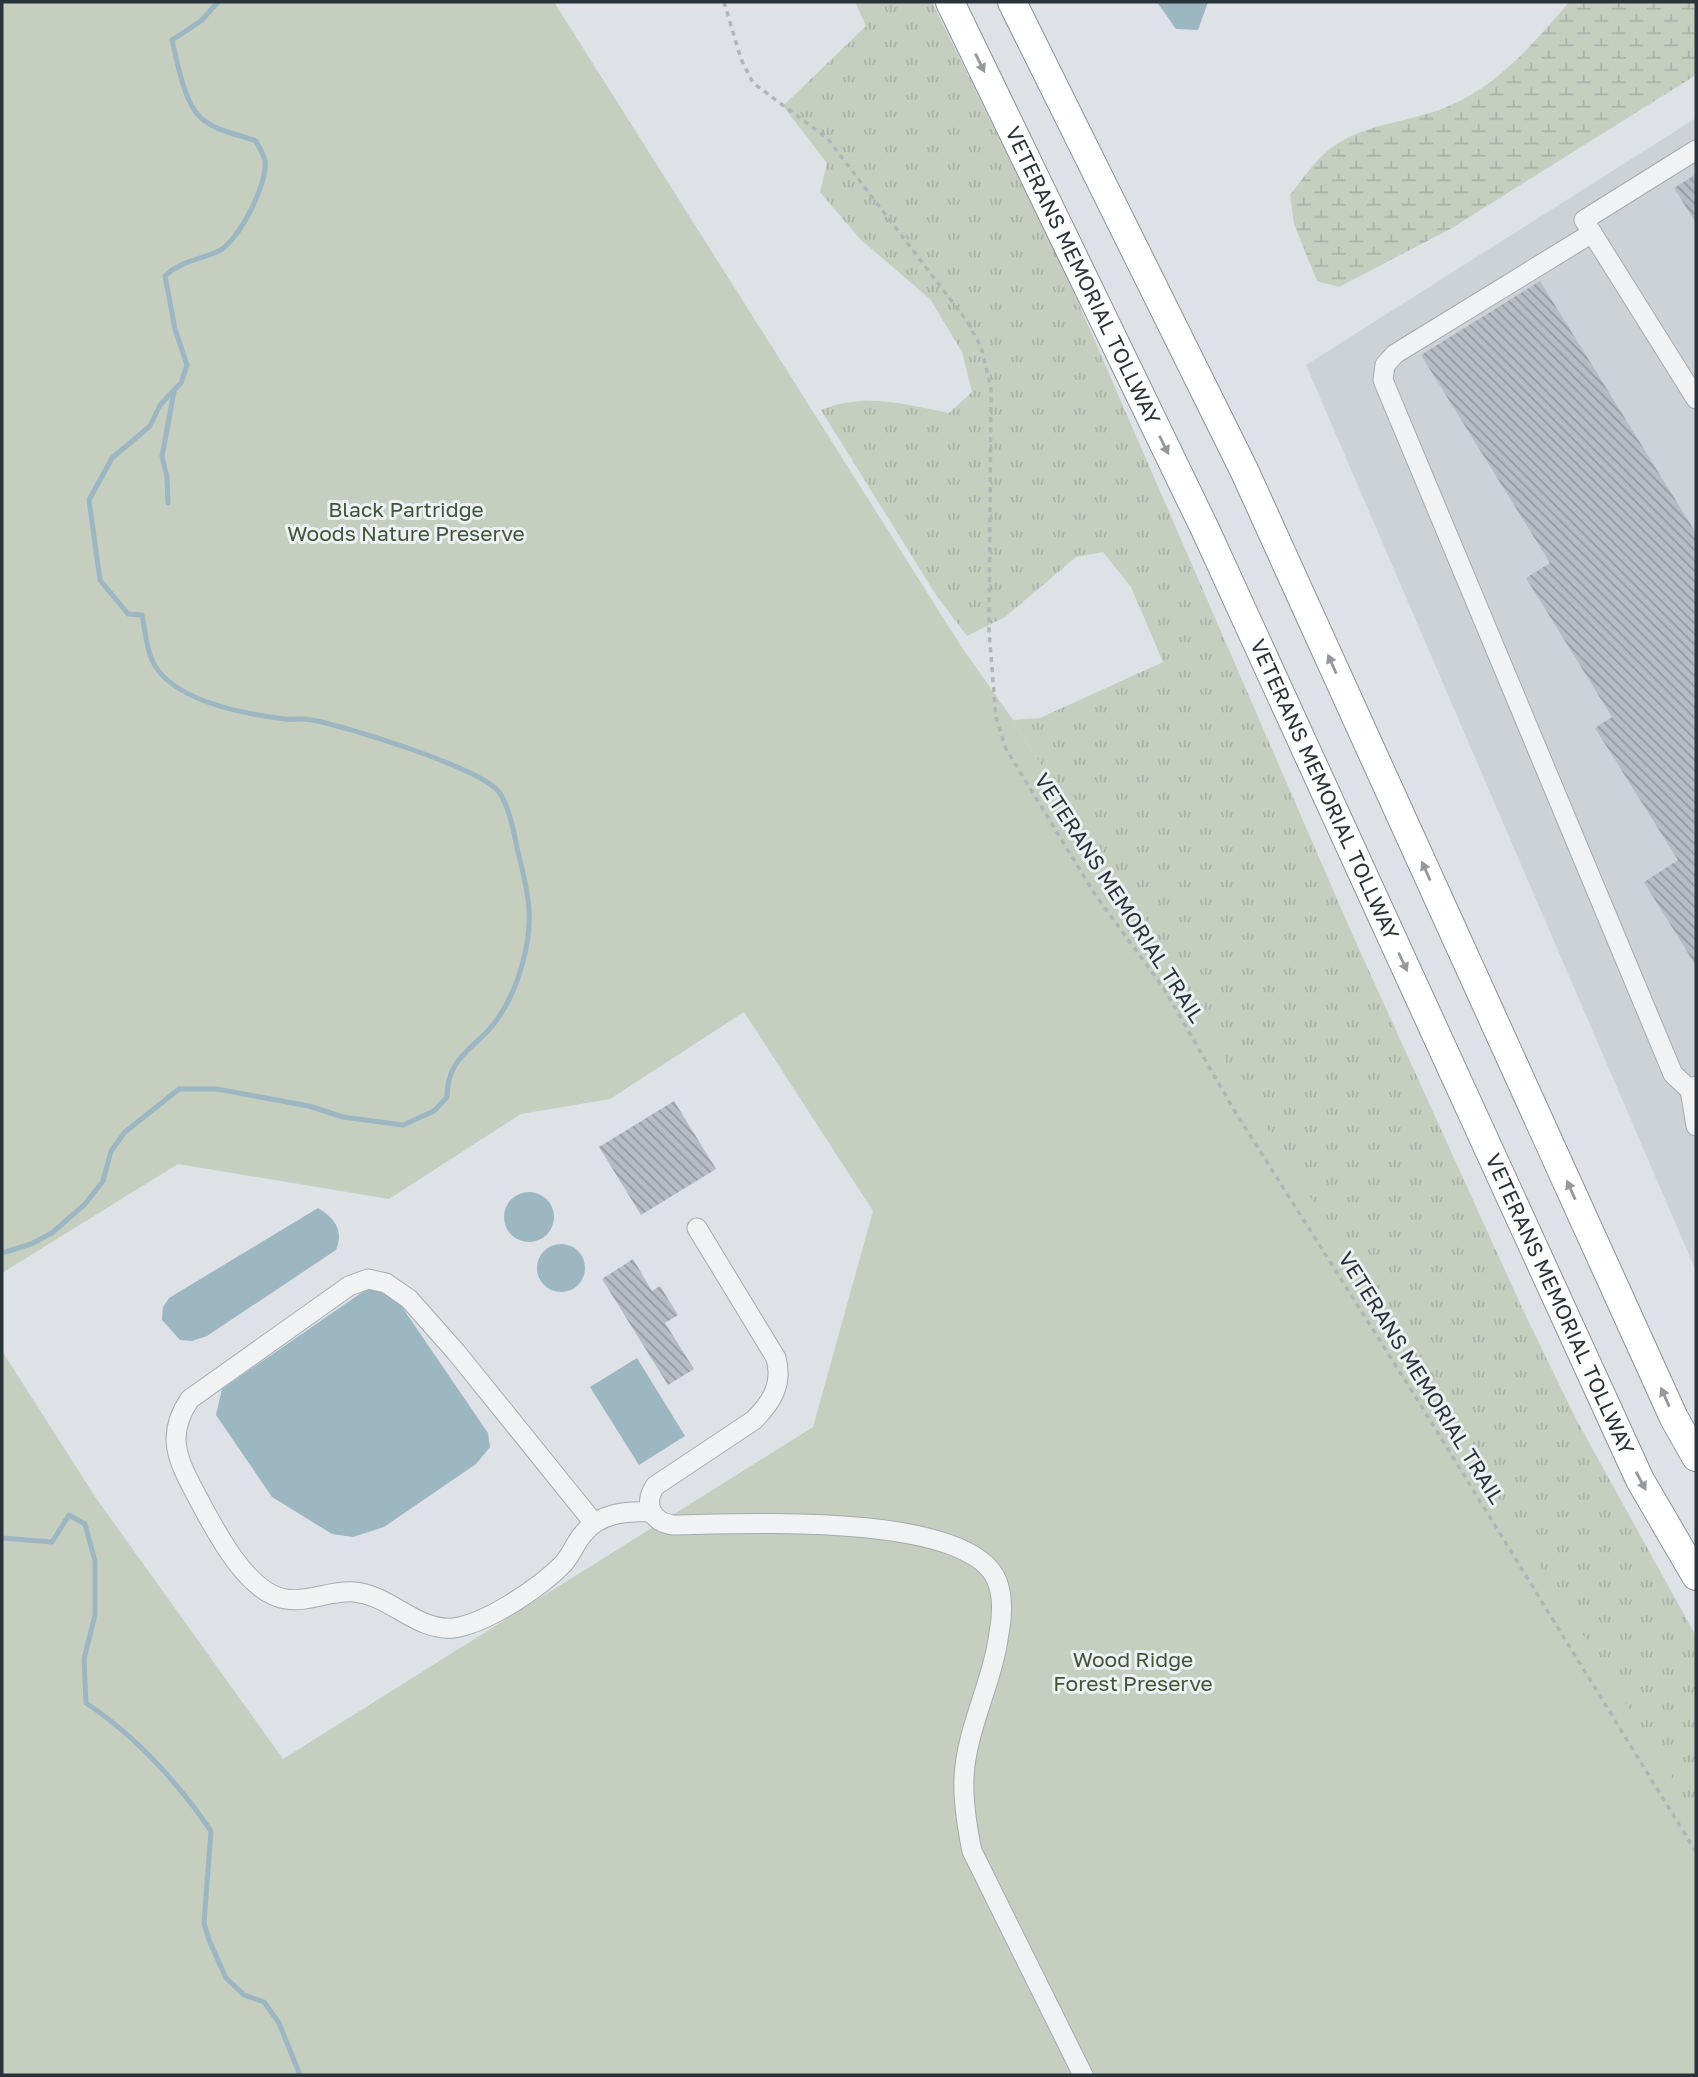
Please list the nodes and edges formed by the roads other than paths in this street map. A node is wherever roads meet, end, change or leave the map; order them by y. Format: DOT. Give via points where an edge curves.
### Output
graph roads {
  1 [pos="950,2"];
  2 [pos="1012,2"];
  3 [pos="1696,150"];
  4 [pos="1592,233"];
  5 [pos="1696,399"];
  6 [pos="1693,1088"];
  7 [pos="1696,1126"];
  8 [pos="697,1228"];
  9 [pos="1696,1457"];
  10 [pos="651,1512"];
  11 [pos="594,1523"];
  12 [pos="1696,1576"];
  13 [pos="1083,2075"];
  1 -- 12 [label="highway, VETERANS MEMORIAL TOLLWAY, one-way" via="1205,528 1640,1480"];
  9 -- 2 [label="highway, one-way" via="1668,1405 1244,470"];
  3 -- 4 [label="lane" via="1584,220"];
  4 -- 5 [label="lane"];
  4 -- 6 [label="lane" via="1395,354 1385,365 1383,380 1673,1074"];
  6 -- 7 [label="lane"];
  8 -- 10 [label="lane" via="776,1358 780,1373 768,1405 754,1420 655,1486 648,1501"];
  10 -- 11 [label="lane" via="627,1511"];
  10 -- 13 [label="lane" via="662,1523 674,1525 839,1525 909,1534 956,1545 978,1558 996,1579 1001,1599 999,1634 964,1776 965,1817 972,1851"];
  11 -- 11 [label="lane" via="550,1576 469,1625 431,1626 359,1592 342,1590 285,1600 261,1587 221,1541 193,1489 174,1431 190,1399 349,1286 368,1279 386,1283 409,1299"];
}
